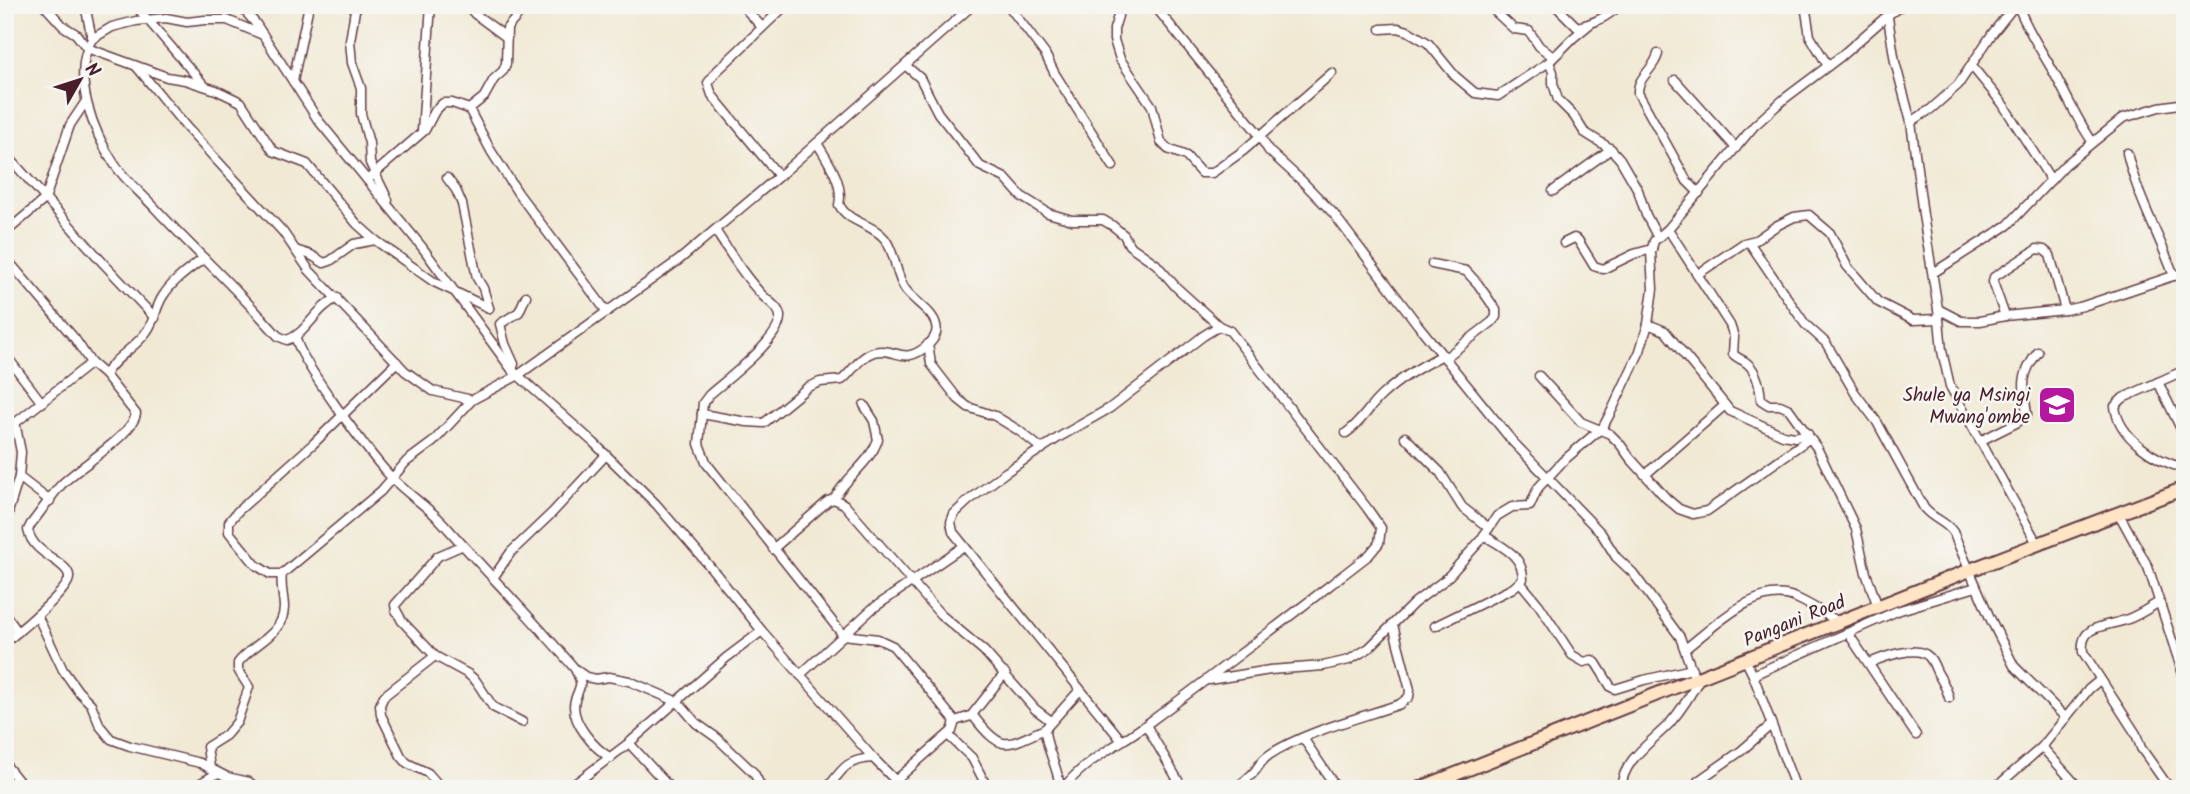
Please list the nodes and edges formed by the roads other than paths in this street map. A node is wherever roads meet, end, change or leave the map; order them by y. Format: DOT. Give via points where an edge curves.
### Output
graph roads {
  1 [pos="44,5"];
  2 [pos="85,5"];
  3 [pos="135,5"];
  4 [pos="240,5"];
  5 [pos="309,5"];
  6 [pos="359,5"];
  7 [pos="431,5"];
  8 [pos="467,5"];
  9 [pos="527,5"];
  10 [pos="742,5"];
  11 [pos="786,5"];
  12 [pos="972,5"];
  13 [pos="1009,5"];
  14 [pos="1116,5"];
  15 [pos="1154,5"];
  16 [pos="1488,5"];
  17 [pos="1555,5"];
  18 [pos="1620,5"];
  19 [pos="1805,5"];
  20 [pos="1902,5"];
  21 [pos="2016,5"];
  22 [pos="1887,10"];
  23 [pos="147,20"];
  24 [pos="1590,24"];
  25 [pos="762,27"];
  26 [pos="1381,29"];
  27 [pos="263,35"];
  28 [pos="506,37"];
  29 [pos="92,39"];
  30 [pos="87,48"];
  31 [pos="1658,54"];
  32 [pos="1551,59"];
  33 [pos="134,64"];
  34 [pos="905,65"];
  35 [pos="1971,65"];
  36 [pos="1828,66"];
  37 [pos="1332,72"];
  38 [pos="1675,80"];
  39 [pos="293,81"];
  40 [pos="205,87"];
  41 [pos="86,101"];
  42 [pos="2185,103"];
  43 [pos="469,109"];
  44 [pos="1911,122"];
  45 [pos="422,131"];
  46 [pos="1260,137"];
  47 [pos="2092,141"];
  48 [pos="817,143"];
  49 [pos="1736,148"];
  50 [pos="1611,149"];
  51 [pos="5,153"];
  52 [pos="2127,153"];
  53 [pos="1113,166"];
  54 [pos="375,173"];
  55 [pos="779,176"];
  56 [pos="447,178"];
  57 [pos="367,180"];
  58 [pos="2050,180"];
  59 [pos="1553,191"];
  60 [pos="1699,193"];
  61 [pos="45,199"];
  62 [pos="395,214"];
  63 [pos="1668,229"];
  64 [pos="715,230"];
  65 [pos="5,233"];
  66 [pos="1658,237"];
  67 [pos="375,240"];
  68 [pos="1749,242"];
  69 [pos="1564,243"];
  70 [pos="1652,249"];
  71 [pos="295,250"];
  72 [pos="5,257"];
  73 [pos="204,258"];
  74 [pos="1432,264"];
  75 [pos="2185,272"];
  76 [pos="1933,273"];
  77 [pos="1698,274"];
  78 [pos="2174,276"];
  79 [pos="452,290"];
  80 [pos="526,296"];
  81 [pos="337,298"];
  82 [pos="1938,309"];
  83 [pos="2065,310"];
  84 [pos="607,312"];
  85 [pos="2006,316"];
  86 [pos="155,318"];
  87 [pos="1939,319"];
  88 [pos="1648,324"];
  89 [pos="1219,326"];
  90 [pos="296,337"];
  91 [pos="928,344"];
  92 [pos="2038,352"];
  93 [pos="5,355"];
  94 [pos="1444,357"];
  95 [pos="397,362"];
  96 [pos="91,363"];
  97 [pos="2185,370"];
  98 [pos="514,373"];
  99 [pos="105,375"];
  100 [pos="1539,376"];
  101 [pos="2158,382"];
  102 [pos="472,400"];
  103 [pos="42,403"];
  104 [pos="864,405"];
  105 [pos="1725,405"];
  106 [pos="342,413"];
  107 [pos="702,414"];
  108 [pos="15,422"];
  109 [pos="5,431"];
  110 [pos="1599,431"];
  111 [pos="1346,433"];
  112 [pos="1809,436"];
  113 [pos="1405,437"];
  114 [pos="2185,438"];
  115 [pos="1980,440"];
  116 [pos="1042,449"];
  117 [pos="606,455"];
  118 [pos="2185,468"];
  119 [pos="1646,474"];
  120 [pos="19,477"];
  121 [pos="392,478"];
  122 [pos="1547,478"];
  123 [pos="2185,488"];
  124 [pos="834,499"];
  125 [pos="50,501"];
  126 [pos="2119,514"];
  127 [pos="5,530"];
  128 [pos="1487,531"];
  129 [pos="461,545"];
  130 [pos="2039,545"];
  131 [pos="964,546"];
  132 [pos="773,549"];
  133 [pos="1970,570"];
  134 [pos="282,574"];
  135 [pos="493,578"];
  136 [pos="912,582"];
  137 [pos="1520,582"];
  138 [pos="1976,587"];
  139 [pos="2159,602"];
  140 [pos="1878,607"];
  141 [pos="5,614"];
  142 [pos="37,615"];
  143 [pos="1839,622"];
  144 [pos="1393,625"];
  145 [pos="1435,626"];
  146 [pos="762,631"];
  147 [pos="18,632"];
  148 [pos="1848,632"];
  149 [pos="843,635"];
  150 [pos="5,643"];
  151 [pos="1685,649"];
  152 [pos="435,656"];
  153 [pos="1745,661"];
  154 [pos="1870,663"];
  155 [pos="575,669"];
  156 [pos="1005,673"];
  157 [pos="800,675"];
  158 [pos="1696,675"];
  159 [pos="1754,676"];
  160 [pos="2100,680"];
  161 [pos="2185,680"];
  162 [pos="1200,684"];
  163 [pos="1079,691"];
  164 [pos="1949,698"];
  165 [pos="678,702"];
  166 [pos="971,716"];
  167 [pos="2066,718"];
  168 [pos="955,721"];
  169 [pos="1051,721"];
  170 [pos="522,722"];
  171 [pos="1771,724"];
  172 [pos="1146,725"];
  173 [pos="1045,729"];
  174 [pos="948,735"];
  175 [pos="1916,735"];
  176 [pos="1303,738"];
  177 [pos="1122,741"];
  178 [pos="629,743"];
  179 [pos="2042,747"];
  180 [pos="611,758"];
  181 [pos="873,758"];
  182 [pos="5,764"];
  183 [pos="214,770"];
  184 [pos="895,781"];
  185 [pos="828,788"];
  186 [pos="25,789"];
  187 [pos="190,789"];
  188 [pos="257,789"];
  189 [pos="442,789"];
  190 [pos="568,789"];
  191 [pos="671,789"];
  192 [pos="762,789"];
  193 [pos="904,789"];
  194 [pos="988,789"];
  195 [pos="1061,789"];
  196 [pos="1183,789"];
  197 [pos="1234,789"];
  198 [pos="1337,789"];
  199 [pos="1418,789"];
  200 [pos="1621,789"];
  201 [pos="1693,789"];
  202 [pos="1796,789"];
  203 [pos="1994,789"];
  204 [pos="2080,789"];
  205 [pos="2170,789"];
  1 -- 30 [label="street"];
  2 -- 29 [label="street"];
  3 -- 23 [label="street"];
  4 -- 27 [label="street"];
  5 -- 39 [label="street"];
  6 -- 54 [label="street" via="350,41 352,63"];
  7 -- 45 [label="street"];
  8 -- 28 [label="street"];
  9 -- 28 [label="street" via="507,28"];
  10 -- 25 [label="street"];
  11 -- 25 [label="street"];
  12 -- 34 [label="street"];
  13 -- 53 [label="street" via="1045,54"];
  14 -- 46 [label="street" via="1114,40 1120,59 1152,106 1161,142 1168,149 1186,156 1201,173 1212,173"];
  15 -- 46 [label="street"];
  16 -- 32 [label="street" via="1514,29 1529,31"];
  17 -- 24 [label="street" via="1577,26"];
  18 -- 24 [label="street"];
  19 -- 36 [label="street" via="1810,36"];
  20 -- 22 [label="street"];
  21 -- 35 [label="street"];
  21 -- 47 [label="street"];
  22 -- 36 [label="street"];
  22 -- 44 [label="street"];
  23 -- 27 [label="street" via="227,20"];
  23 -- 29 [label="street" via="111,27"];
  23 -- 40 [label="street"];
  24 -- 32 [label="street"];
  25 -- 55 [label="street" via="708,83 712,95"];
  26 -- 32 [label="street" via="1408,31 1428,44 1475,93 1486,96 1498,96"];
  27 -- 39 [label="street"];
  28 -- 43 [label="street" via="503,71"];
  29 -- 30 [label="street"];
  30 -- 33 [label="street"];
  30 -- 41 [label="street" via="83,67"];
  31 -- 60 [label="street" via="1656,64 1640,79 1638,93 1687,181"];
  32 -- 50 [label="street" via="1558,100 1584,132"];
  33 -- 40 [label="street"];
  33 -- 71 [label="street"];
  34 -- 48 [label="street"];
  34 -- 89 [label="street" via="920,78 938,113 980,166 1005,178 1021,196 1048,213 1072,220 1103,220 1113,226"];
  35 -- 44 [label="street" via="1958,85"];
  35 -- 58 [label="street" via="2002,103"];
  36 -- 49 [label="street" via="1784,99"];
  37 -- 46 [label="street"];
  38 -- 49 [label="street"];
  39 -- 57 [label="street"];
  40 -- 67 [label="street" via="241,102 273,151 306,164"];
  41 -- 61 [label="street" via="70,125"];
  41 -- 73 [label="street" via="116,167"];
  42 -- 47 [label="street" via="2139,111"];
  43 -- 45 [label="street" via="443,103"];
  43 -- 84 [label="street" via="518,193"];
  44 -- 76 [label="street"];
  45 -- 54 [label="street"];
  46 -- 94 [label="street" via="1333,213"];
  47 -- 58 [label="street"];
  48 -- 55 [label="street"];
  48 -- 91 [label="street" via="833,169 843,212 885,239 903,285 934,319 936,335"];
  49 -- 60 [label="street"];
  50 -- 59 [label="street"];
  50 -- 66 [label="street" via="1629,171"];
  51 -- 61 [label="street"];
  52 -- 78 [label="street"];
  54 -- 57 [label="street"];
  54 -- 62 [label="street"];
  55 -- 64 [label="street"];
  56 -- 79 [label="street" via="460,197 477,278 489,308"];
  57 -- 62 [label="street"];
  58 -- 76 [label="street" via="2008,225"];
  60 -- 63 [label="street"];
  61 -- 65 [label="street"];
  61 -- 86 [label="street"];
  62 -- 79 [label="street"];
  63 -- 66 [label="street"];
  63 -- 77 [label="street"];
  64 -- 84 [label="street"];
  64 -- 107 [label="street" via="780,317 771,340 709,395"];
  66 -- 70 [label="street"];
  67 -- 71 [label="street" via="354,244 324,263"];
  67 -- 79 [label="street"];
  68 -- 77 [label="street"];
  68 -- 87 [label="street" via="1794,217 1809,215 1830,233 1847,266 1878,302 1913,320"];
  68 -- 133 [label="street" via="1805,324 1826,343 1877,422 1924,508 1953,532"];
  69 -- 70 [label="street" via="1578,240 1594,266 1603,269"];
  70 -- 88 [label="street"];
  71 -- 81 [label="street"];
  72 -- 96 [label="street"];
  73 -- 86 [label="street" via="162,297"];
  73 -- 90 [label="street" via="278,336 286,340"];
  74 -- 94 [label="street" via="1466,271 1496,310 1492,322"];
  75 -- 78 [label="street"];
  76 -- 82 [label="street"];
  77 -- 112 [label="street" via="1730,325 1733,354 1754,371 1761,400 1789,409"];
  78 -- 83 [label="street"];
  79 -- 98 [label="street"];
  80 -- 98 [label="street" via="519,312 500,324"];
  81 -- 90 [label="street" via="325,303"];
  81 -- 95 [label="street"];
  82 -- 85 [label="street" via="1961,321"];
  82 -- 87 [label="street"];
  83 -- 85 [label="street"];
  83 -- 85 [label="street" via="2050,256 2037,249 1994,277"];
  84 -- 98 [label="street"];
  86 -- 99 [label="street"];
  87 -- 115 [label="street" via="1950,386"];
  88 -- 105 [label="street" via="1665,331"];
  88 -- 110 [label="street" via="1640,351"];
  89 -- 116 [label="street" via="1110,408"];
  89 -- 162 [label="street" via="1230,331 1247,351 1381,528 1369,555"];
  90 -- 106 [label="street" via="309,367"];
  91 -- 107 [label="street" via="911,356 873,352 842,380 808,387 764,423"];
  91 -- 116 [label="street" via="931,364 958,399 995,416"];
  92 -- 115 [label="street" via="2024,374 2027,414"];
  93 -- 103 [label="street"];
  94 -- 111 [label="street" via="1384,393"];
  94 -- 122 [label="street"];
  95 -- 102 [label="street" via="433,391"];
  95 -- 106 [label="street"];
  96 -- 99 [label="street"];
  96 -- 103 [label="street"];
  97 -- 101 [label="street"];
  98 -- 102 [label="street"];
  98 -- 117 [label="street"];
  99 -- 125 [label="street" via="132,407 135,420 61,485"];
  100 -- 110 [label="street" via="1581,422"];
  101 -- 114 [label="street"];
  101 -- 118 [label="street" via="2123,398 2115,406 2116,417 2150,454"];
  102 -- 121 [label="street"];
  103 -- 108 [label="street"];
  104 -- 124 [label="street" via="878,440"];
  105 -- 112 [label="street" via="1783,435"];
  105 -- 119 [label="street"];
  106 -- 121 [label="street"];
  106 -- 134 [label="street" via="229,522 229,532 256,565 270,574"];
  107 -- 132 [label="street" via="699,444 707,464"];
  108 -- 109 [label="street"];
  108 -- 120 [label="street" via="21,452"];
  110 -- 119 [label="street" via="1610,434"];
  110 -- 122 [label="street"];
  112 -- 119 [label="street" via="1707,511 1679,509"];
  112 -- 140 [label="street" via="1856,529"];
  113 -- 128 [label="street"];
  115 -- 130 [label="street"];
  116 -- 131 [label="street" via="954,514 953,532"];
  117 -- 135 [label="street" via="511,552"];
  117 -- 146 [label="street" via="656,504"];
  120 -- 125 [label="street"];
  120 -- 127 [label="street"];
  121 -- 129 [label="street"];
  121 -- 134 [label="street"];
  122 -- 128 [label="street" via="1530,506 1506,510"];
  122 -- 151 [label="street" via="1601,533"];
  123 -- 126 [label="main road, Pangani Road"];
  124 -- 132 [label="street"];
  124 -- 136 [label="street" via="844,504"];
  125 -- 142 [label="street" via="31,524 29,537 62,565 69,579"];
  126 -- 130 [label="main road, Pangani Road"];
  126 -- 139 [label="street" via="2148,567"];
  128 -- 137 [label="street" via="1511,552 1523,571"];
  128 -- 144 [label="street" via="1446,579"];
  129 -- 135 [label="street"];
  129 -- 152 [label="street" via="438,556 395,605 402,621"];
  130 -- 133 [label="main road, Pangani Road"];
  131 -- 136 [label="street"];
  131 -- 163 [label="street"];
  132 -- 149 [label="street"];
  133 -- 138 [label="street"];
  133 -- 140 [label="main road, Pangani Road"];
  134 -- 183 [label="street" via="282,621 238,663 249,687 237,722 207,747"];
  135 -- 155 [label="street"];
  136 -- 149 [label="street"];
  136 -- 156 [label="street"];
  137 -- 145 [label="street"];
  137 -- 158 [label="street" via="1572,655 1596,663 1611,687"];
  138 -- 148 [label="street" via="1897,611"];
  138 -- 167 [label="street" via="2014,666"];
  139 -- 160 [label="street" via="2084,637 2083,652"];
  139 -- 161 [label="street"];
  140 -- 143 [label="main road, Pangani Road"];
  141 -- 147 [label="street"];
  142 -- 147 [label="street"];
  142 -- 183 [label="street" via="63,670 111,738"];
  143 -- 151 [label="street" via="1795,597 1778,594 1746,603"];
  143 -- 153 [label="main road, Pangani Road"];
  144 -- 162 [label="street" via="1349,660"];
  144 -- 176 [label="street" via="1409,697"];
  146 -- 157 [label="street"];
  146 -- 165 [label="street"];
  147 -- 150 [label="street"];
  148 -- 154 [label="street"];
  148 -- 159 [label="street"];
  149 -- 157 [label="street"];
  149 -- 168 [label="street" via="878,639 893,646"];
  151 -- 158 [label="street"];
  152 -- 170 [label="street" via="468,674 493,707"];
  152 -- 189 [label="street" via="384,696 380,705 401,756 428,773"];
  153 -- 158 [label="main road, Pangani Road"];
  153 -- 159 [label="street"];
  154 -- 164 [label="street" via="1908,651 1928,655"];
  154 -- 175 [label="street"];
  155 -- 165 [label="street" via="586,677 629,681"];
  155 -- 180 [label="street" via="581,680 575,700 579,723 598,750"];
  156 -- 166 [label="street"];
  156 -- 169 [label="street"];
  157 -- 181 [label="street"];
  158 -- 199 [label="main road, Pangani Road"];
  158 -- 200 [label="street" via="1693,691 1671,722 1632,760"];
  159 -- 171 [label="street"];
  160 -- 167 [label="street"];
  160 -- 205 [label="street"];
  162 -- 172 [label="street"];
  163 -- 169 [label="street"];
  163 -- 177 [label="street"];
  165 -- 178 [label="street"];
  165 -- 192 [label="street" via="754,773"];
  166 -- 168 [label="street"];
  166 -- 173 [label="street" via="1007,745"];
  167 -- 179 [label="street"];
  168 -- 174 [label="street"];
  169 -- 173 [label="street"];
  171 -- 201 [label="street"];
  171 -- 202 [label="street"];
  172 -- 177 [label="street"];
  172 -- 196 [label="street"];
  173 -- 195 [label="street"];
  174 -- 184 [label="street"];
  174 -- 194 [label="street" via="972,758"];
  176 -- 197 [label="street" via="1270,754"];
  176 -- 198 [label="street"];
  177 -- 195 [label="street" via="1074,774"];
  178 -- 180 [label="street"];
  178 -- 191 [label="street"];
  179 -- 203 [label="street"];
  179 -- 204 [label="street"];
  180 -- 190 [label="street"];
  181 -- 184 [label="street"];
  181 -- 185 [label="street" via="848,764"];
  182 -- 186 [label="street"];
  183 -- 187 [label="street"];
  183 -- 188 [label="street"];
  184 -- 193 [label="street"];
}
